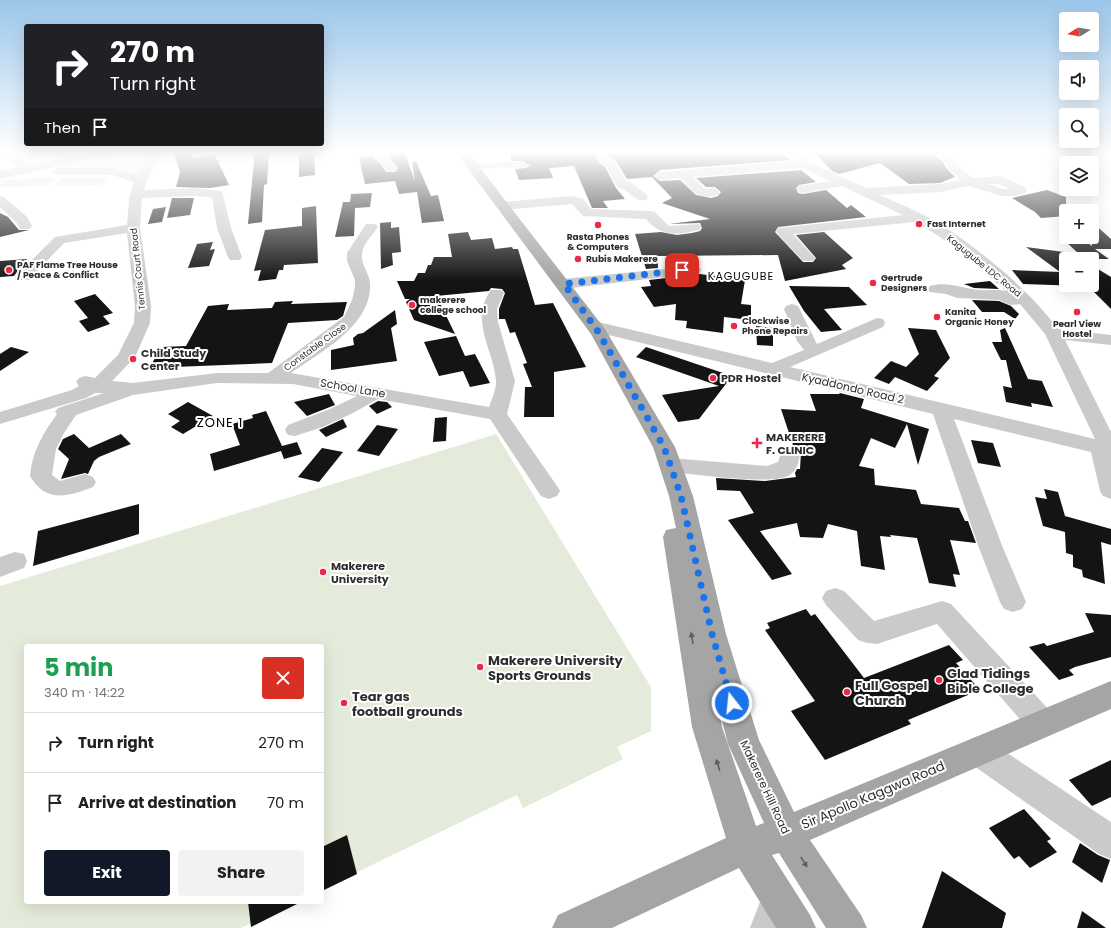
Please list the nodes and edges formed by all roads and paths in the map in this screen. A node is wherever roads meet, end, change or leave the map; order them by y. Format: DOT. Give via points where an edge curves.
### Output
graph roads {
  1 [pos="137,194"];
  2 [pos="218,194"];
  3 [pos="488,194"];
  4 [pos="493,194"];
  5 [pos="638,194"];
  6 [pos="868,194"];
  7 [pos="642,197"];
  8 [pos="0,200"];
  9 [pos="503,206"];
  10 [pos="918,218"];
  11 [pos="25,226"];
  12 [pos="371,227"];
  13 [pos="694,227"];
  14 [pos="133,228"];
  15 [pos="235,258"];
  16 [pos="808,258"];
  17 [pos="694,270"];
  18 [pos="23,277"];
  19 [pos="564,284"];
  20 [pos="935,289"];
  21 [pos="496,293"];
  22 [pos="1024,300"];
  23 [pos="792,309"];
  24 [pos="877,324"];
  25 [pos="594,326"];
  26 [pos="1053,334"];
  27 [pos="1111,340"];
  28 [pos="814,352"];
  29 [pos="774,369"];
  30 [pos="273,378"];
  31 [pos="106,382"];
  32 [pos="376,392"];
  33 [pos="941,409"];
  34 [pos="69,411"];
  35 [pos="497,414"];
  36 [pos="0,418"];
  37 [pos="0,430"];
  38 [pos="295,430"];
  39 [pos="1107,449"];
  40 [pos="790,453"];
  41 [pos="670,465"];
  42 [pos="85,482"];
  43 [pos="549,491"];
  44 [pos="1111,491"];
  45 [pos="836,598"];
  46 [pos="1013,602"];
  47 [pos="1111,695"];
  48 [pos="1042,723"];
  49 [pos="978,751"];
  50 [pos="786,833"];
  51 [pos="1107,834"];
  52 [pos="746,847"];
  53 [pos="773,913"];
  54 [pos="571,928"];
  55 [pos="797,928"];
  56 [pos="848,928"];
  1 -- 14 [label="street, Tennis Court Road"];
  2 -- 15 [label="street" via="224,228"];
  52 -- 3 [label="main road, Makerere Hill Road, one-way" via="707,727 679,554 667,497 651,448 617,386 582,336 553,285"];
  4 -- 9 [label="main road, Makerere Hill Road"];
  5 -- 7 [label="street"];
  6 -- 10 [label="street, Kagugube LDC Road"];
  8 -- 11 [label="street"];
  9 -- 13 [label="street" via="572,200 579,202 582,209 588,213 650,214 658,226 671,230"];
  9 -- 19 [label="main road, Makerere Hill Road"];
  10 -- 16 [label="street" via="783,231"];
  10 -- 22 [label="street, Kagugube LDC Road" via="958,243"];
  12 -- 30 [label="street, Constable Close" via="354,253 356,268 363,282 363,292 351,318 347,324"];
  14 -- 18 [label="street" via="60,240"];
  14 -- 31 [label="street, Tennis Court Road" via="144,306 142,324 126,357"];
  17 -- 19 [label="street"];
  19 -- 25 [label="main road, Makerere Hill Road"];
  20 -- 22 [label="street" via="978,295 1002,295 1010,300"];
  21 -- 35 [label="street" via="489,309 490,322 506,381"];
  22 -- 26 [label="street, Kagugube LDC Road"];
  23 -- 28 [label="street" via="806,341"];
  24 -- 28 [label="street"];
  25 -- 29 [label="street, Kyaddondo Road 2"];
  25 -- 41 [label="main road, Makerere Hill Road" via="654,428"];
  26 -- 27 [label="street"];
  26 -- 39 [label="street, Kagugube LDC Road"];
  28 -- 29 [label="street"];
  29 -- 33 [label="street, Kyaddondo Road 2"];
  30 -- 31 [label="street, School Lane"];
  30 -- 32 [label="street, School Lane" via="312,381"];
  31 -- 34 [label="street"];
  31 -- 36 [label="street, Tennis Court Road" via="79,394"];
  32 -- 35 [label="street, School Lane"];
  32 -- 38 [label="street" via="332,417"];
  33 -- 39 [label="street, Kyaddondo Road 2"];
  33 -- 46 [label="street" via="988,541"];
  34 -- 37 [label="street"];
  34 -- 42 [label="street" via="44,453 41,476 48,486 54,488"];
  35 -- 43 [label="street"];
  39 -- 44 [label="street, Kagugube LDC Road"];
  40 -- 41 [label="street" via="788,465 780,471"];
  41 -- 50 [label="main road, Makerere Hill Road" via="681,496 712,634 744,744"];
  45 -- 48 [label="street" via="867,632 877,633 942,612"];
  47 -- 48 [label="main road, Sir Apollo Kaggwa Road"];
  48 -- 49 [label="main road, Sir Apollo Kaggwa Road"];
  49 -- 50 [label="main road, Sir Apollo Kaggwa Road"];
  49 -- 51 [label="street"];
  50 -- 52 [label="main road, Sir Apollo Kaggwa Road"];
  50 -- 56 [label="main road, Makerere Hill Road, one-way"];
  52 -- 53 [label="main road, Makerere Hill Road"];
  52 -- 54 [label="main road, Sir Apollo Kaggwa Road"];
  53 -- 55 [label="main road, Makerere Hill Road"];
}
